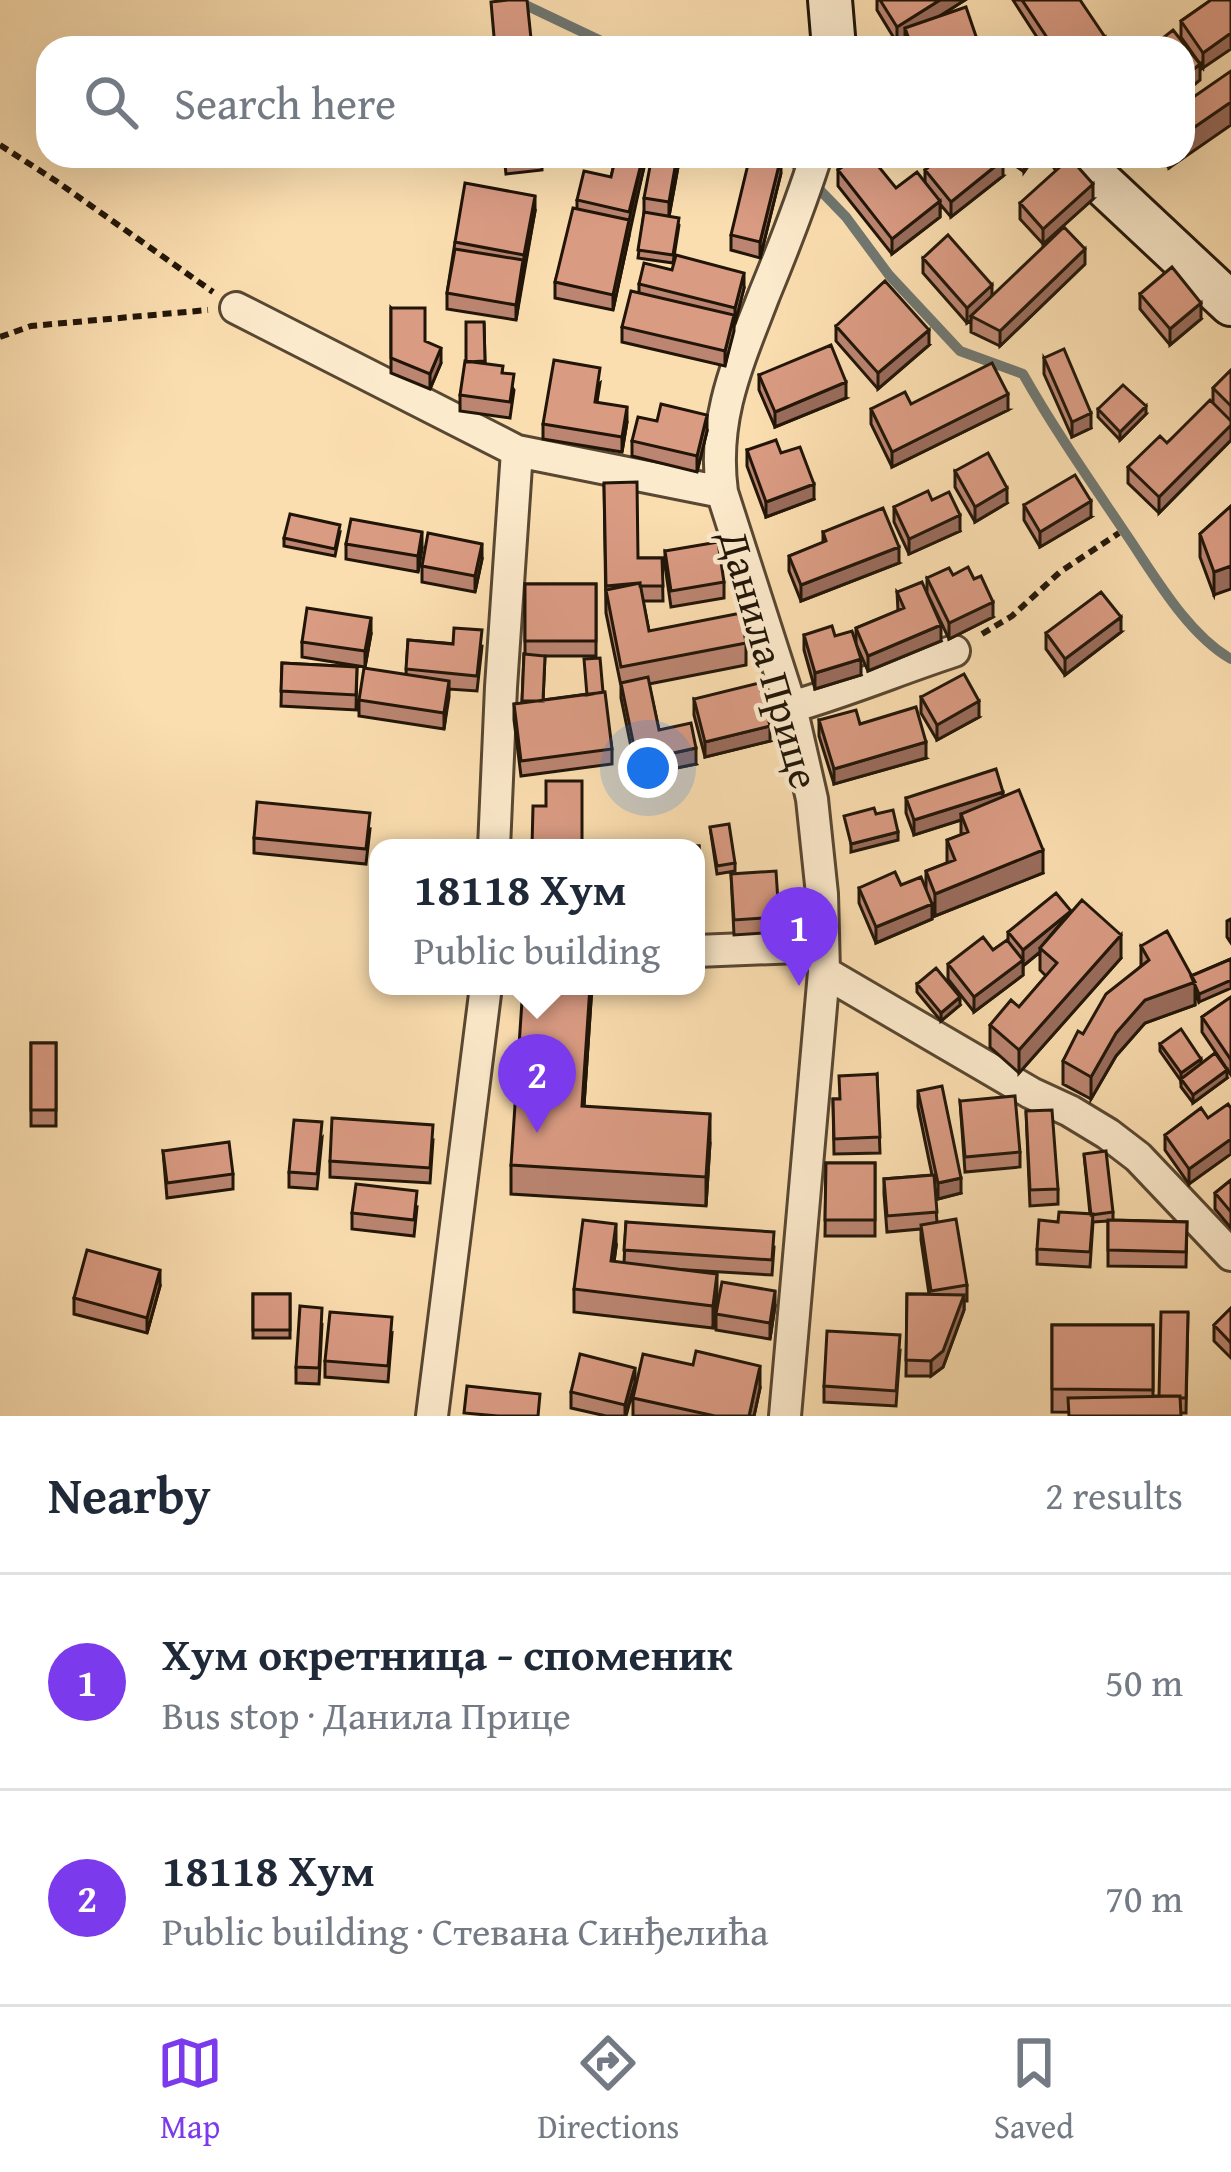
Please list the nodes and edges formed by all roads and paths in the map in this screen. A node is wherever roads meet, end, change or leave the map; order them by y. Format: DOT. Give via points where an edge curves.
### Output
graph roads {
  1 [pos="830,0"];
  2 [pos="833,36"];
  3 [pos="0,146"];
  4 [pos="812,168"];
  5 [pos="1086,168"];
  6 [pos="1231,304"];
  7 [pos="236,308"];
  8 [pos="0,337"];
  9 [pos="517,451"];
  10 [pos="722,492"];
  11 [pos="1118,533"];
  12 [pos="954,650"];
  13 [pos="791,707"];
  14 [pos="494,839"];
  15 [pos="705,952"];
  16 [pos="824,959"];
  17 [pos="485,995"];
  18 [pos="1231,1255"];
  19 [pos="432,1416"];
  20 [pos="785,1416"];
  1 -- 2 [label="street"];
  3 -- 7 [label="path"];
  4 -- 10 [label="street, Данила Прице" via="730,383 717,458"];
  5 -- 6 [label="street"];
  7 -- 8 [label="path" via="31,326"];
  7 -- 9 [label="street"];
  9 -- 10 [label="street"];
  9 -- 14 [label="street"];
  10 -- 13 [label="street, Данила Прице"];
  11 -- 12 [label="path" via="1012,616"];
  12 -- 13 [label="street"];
  13 -- 16 [label="street, Данила Прице" via="812,799"];
  15 -- 16 [label="street"];
  16 -- 18 [label="street" via="1108,1134"];
  16 -- 20 [label="street, Данила Прице"];
  17 -- 19 [label="street"];
}
